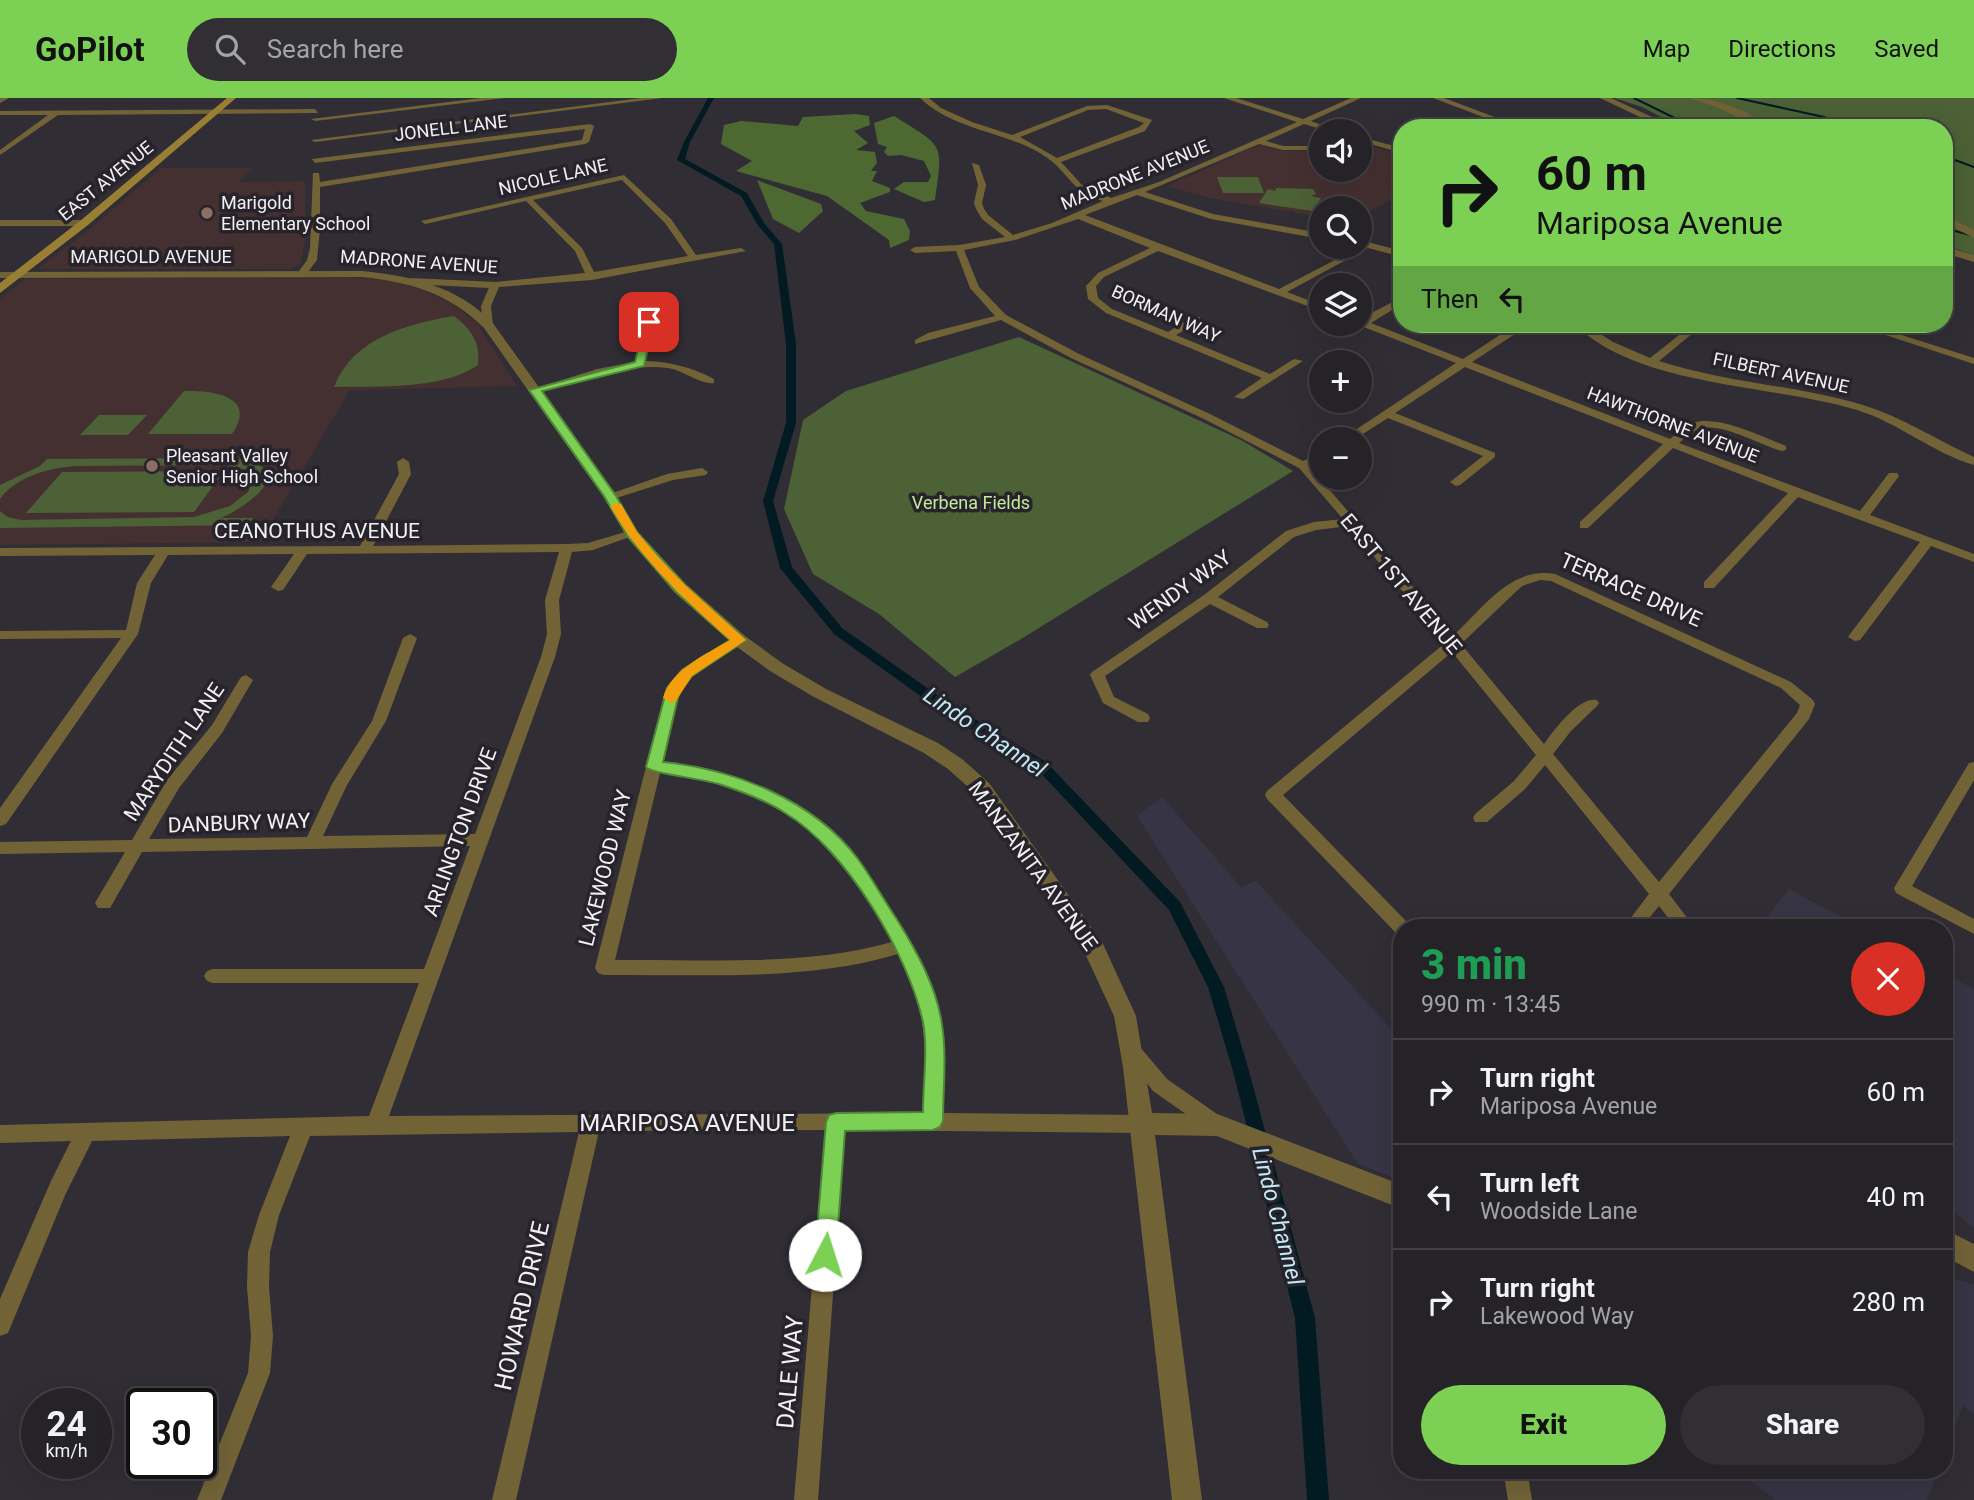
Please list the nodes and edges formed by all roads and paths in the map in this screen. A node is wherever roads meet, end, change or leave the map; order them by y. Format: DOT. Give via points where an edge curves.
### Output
graph roads {
  1 [pos="5,98"];
  2 [pos="232,98"];
  3 [pos="315,98"];
  4 [pos="501,98"];
  5 [pos="659,98"];
  6 [pos="923,98"];
  7 [pos="1228,98"];
  8 [pos="1357,98"];
  9 [pos="1437,98"];
  10 [pos="1604,98"];
  11 [pos="1694,98"];
  12 [pos="0,101"];
  13 [pos="394,110"];
  14 [pos="219,111"];
  15 [pos="57,112"];
  16 [pos="0,113"];
  17 [pos="315,115"];
  18 [pos="1495,119"];
  19 [pos="1651,119"];
  20 [pos="1749,119"];
  21 [pos="1304,121"];
  22 [pos="1309,123"];
  23 [pos="397,130"];
  24 [pos="526,134"];
  25 [pos="1011,138"];
  26 [pos="315,140"];
  27 [pos="1261,142"];
  28 [pos="1372,144"];
  29 [pos="1309,148"];
  30 [pos="1393,149"];
  31 [pos="530,150"];
  32 [pos="1,153"];
  33 [pos="1057,161"];
  34 [pos="315,162"];
  35 [pos="975,165"];
  36 [pos="316,185"];
  37 [pos="1136,192"];
  38 [pos="528,199"];
  39 [pos="1111,201"];
  40 [pos="1079,216"];
  41 [pos="370,219"];
  42 [pos="425,221"];
  43 [pos="0,223"];
  44 [pos="84,223"];
  45 [pos="1953,223"];
  46 [pos="315,227"];
  47 [pos="1309,234"];
  48 [pos="1974,235"];
  49 [pos="1012,238"];
  50 [pos="1372,246"];
  51 [pos="959,248"];
  52 [pos="1158,248"];
  53 [pos="915,250"];
  54 [pos="741,251"];
  55 [pos="1393,252"];
  56 [pos="1953,252"];
  57 [pos="693,257"];
  58 [pos="1337,259"];
  59 [pos="1974,259"];
  60 [pos="18,274"];
  61 [pos="302,274"];
  62 [pos="0,275"];
  63 [pos="592,277"];
  64 [pos="411,281"];
  65 [pos="495,286"];
  66 [pos="0,289"];
  67 [pos="1279,293"];
  68 [pos="1309,304"];
  69 [pos="1393,305"];
  70 [pos="1002,317"];
  71 [pos="1372,317"];
  72 [pos="1196,319"];
  73 [pos="649,322"];
  74 [pos="488,325"];
  75 [pos="1372,327"];
  76 [pos="1509,333"];
  77 [pos="1592,333"];
  78 [pos="1688,333"];
  79 [pos="1885,333"];
  80 [pos="1168,336"];
  81 [pos="919,342"];
  82 [pos="1298,361"];
  83 [pos="1974,361"];
  84 [pos="1463,362"];
  85 [pos="1651,363"];
  86 [pos="640,364"];
  87 [pos="1271,378"];
  88 [pos="710,381"];
  89 [pos="535,390"];
  90 [pos="1239,397"];
  91 [pos="1388,414"];
  92 [pos="1367,427"];
  93 [pos="1672,444"];
  94 [pos="1782,447"];
  95 [pos="1974,461"];
  96 [pos="403,462"];
  97 [pos="1309,463"];
  98 [pos="1303,466"];
  99 [pos="702,472"];
  100 [pos="1893,476"];
  101 [pos="1456,482"];
  102 [pos="1796,492"];
  103 [pos="610,496"];
  104 [pos="1862,517"];
  105 [pos="1350,522"];
  106 [pos="1584,525"];
  107 [pos="632,534"];
  108 [pos="1928,541"];
  109 [pos="567,548"];
  110 [pos="303,550"];
  111 [pos="164,551"];
  112 [pos="364,551"];
  113 [pos="0,552"];
  114 [pos="1974,558"];
  115 [pos="1709,585"];
  116 [pos="278,587"];
  117 [pos="1209,598"];
  118 [pos="1262,625"];
  119 [pos="131,634"];
  120 [pos="0,635"];
  121 [pos="1855,637"];
  122 [pos="410,638"];
  123 [pos="739,640"];
  124 [pos="1452,645"];
  125 [pos="246,680"];
  126 [pos="1592,703"];
  127 [pos="1143,718"];
  128 [pos="1544,751"];
  129 [pos="654,767"];
  130 [pos="1974,767"];
  131 [pos="1481,818"];
  132 [pos="0,820"];
  133 [pos="479,840"];
  134 [pos="313,841"];
  135 [pos="0,848"];
  136 [pos="136,848"];
  137 [pos="1659,893"];
  138 [pos="104,903"];
  139 [pos="1393,919"];
  140 [pos="1638,919"];
  141 [pos="1680,919"];
  142 [pos="1974,927"];
  143 [pos="904,945"];
  144 [pos="213,976"];
  145 [pos="430,976"];
  146 [pos="1132,1052"];
  147 [pos="933,1121"];
  148 [pos="836,1122"];
  149 [pos="591,1123"];
  150 [pos="1142,1125"];
  151 [pos="1217,1125"];
  152 [pos="375,1127"];
  153 [pos="303,1128"];
  154 [pos="86,1132"];
  155 [pos="0,1134"];
  156 [pos="1393,1193"];
  157 [pos="1953,1246"];
  158 [pos="1974,1259"];
  159 [pos="0,1325"];
  160 [pos="1516,1479"];
  161 [pos="209,1500"];
  162 [pos="504,1500"];
  163 [pos="806,1500"];
  164 [pos="1187,1500"];
  165 [pos="1520,1500"];
  1 -- 12 [label="street"];
  2 -- 14 [label="main road, EAST AVENUE"];
  3 -- 17 [label="street"];
  4 -- 13 [label="street"];
  5 -- 23 [label="street"];
  6 -- 25 [label="street" via="973,127"];
  7 -- 21 [label="street"];
  8 -- 21 [label="street, MADRONE AVENUE"];
  9 -- 18 [label="street"];
  10 -- 19 [label="street"];
  11 -- 20 [label="street"];
  13 -- 17 [label="street"];
  13 -- 23 [label="street"];
  14 -- 15 [label="street"];
  14 -- 17 [label="street"];
  14 -- 44 [label="main road, EAST AVENUE"];
  15 -- 16 [label="street"];
  15 -- 32 [label="street"];
  17 -- 26 [label="street"];
  21 -- 22 [label="street"];
  21 -- 27 [label="street, MADRONE AVENUE"];
  23 -- 26 [label="street"];
  24 -- 31 [label="street"];
  24 -- 31 [label="street, JONELL LANE" via="590,126 585,142"];
  24 -- 34 [label="street, JONELL LANE"];
  25 -- 33 [label="street"];
  25 -- 33 [label="street" via="1094,107 1149,122 1142,129"];
  26 -- 34 [label="street"];
  27 -- 29 [label="street"];
  27 -- 37 [label="street, MADRONE AVENUE"];
  28 -- 30 [label="street"];
  31 -- 36 [label="street"];
  33 -- 39 [label="street" via="1082,190"];
  34 -- 36 [label="street"];
  35 -- 49 [label="street" via="982,185 980,209"];
  36 -- 46 [label="street"];
  37 -- 39 [label="street, MADRONE AVENUE"];
  37 -- 47 [label="street" via="1211,216"];
  38 -- 42 [label="street, NICOLE LANE"];
  38 -- 57 [label="street, NICOLE LANE" via="624,177 668,221"];
  38 -- 63 [label="street" via="579,250"];
  39 -- 40 [label="street, MADRONE AVENUE"];
  40 -- 49 [label="street, MADRONE AVENUE"];
  40 -- 52 [label="street"];
  41 -- 46 [label="street"];
  43 -- 44 [label="street"];
  44 -- 60 [label="main road, EAST AVENUE"];
  45 -- 48 [label="street"];
  46 -- 61 [label="street" via="312,260"];
  49 -- 51 [label="street, MADRONE AVENUE"];
  50 -- 55 [label="street"];
  51 -- 53 [label="street, MADRONE AVENUE"];
  51 -- 70 [label="street, EAST 1ST AVENUE" via="975,288"];
  52 -- 67 [label="street"];
  52 -- 80 [label="street, BORMAN WAY" via="1101,275 1091,293 1109,311"];
  54 -- 57 [label="street, MADRONE AVENUE"];
  56 -- 59 [label="street"];
  57 -- 63 [label="street, MADRONE AVENUE"];
  58 -- 67 [label="street"];
  60 -- 61 [label="street, MARIGOLD AVENUE"];
  60 -- 62 [label="street, MARIGOLD AVENUE"];
  60 -- 66 [label="main road, EAST AVENUE"];
  61 -- 64 [label="street, MADRONE AVENUE" via="362,274"];
  63 -- 65 [label="street, MADRONE AVENUE"];
  64 -- 65 [label="street, MADRONE AVENUE"];
  64 -- 74 [label="street, MANZANITA AVENUE" via="457,298"];
  65 -- 74 [label="street" via="486,306"];
  67 -- 68 [label="street"];
  69 -- 71 [label="street"];
  70 -- 81 [label="street"];
  70 -- 98 [label="street, EAST 1ST AVENUE"];
  72 -- 80 [label="street"];
  73 -- 86 [label="street"];
  74 -- 89 [label="street, MANZANITA AVENUE"];
  75 -- 84 [label="street, HAWTHORNE AVENUE"];
  76 -- 84 [label="street"];
  77 -- 85 [label="street, FILBERT AVENUE" via="1607,345"];
  78 -- 85 [label="street"];
  79 -- 83 [label="street"];
  80 -- 87 [label="street, BORMAN WAY"];
  82 -- 87 [label="street"];
  84 -- 91 [label="street"];
  84 -- 93 [label="street, HAWTHORNE AVENUE"];
  85 -- 95 [label="street, FILBERT AVENUE" via="1877,413"];
  86 -- 88 [label="street" via="685,369"];
  86 -- 89 [label="street"];
  87 -- 90 [label="street"];
  89 -- 103 [label="street, MANZANITA AVENUE"];
  91 -- 92 [label="street"];
  91 -- 101 [label="street" via="1491,455"];
  93 -- 94 [label="street" via="1698,425 1712,425"];
  93 -- 102 [label="street, HAWTHORNE AVENUE"];
  93 -- 106 [label="street"];
  96 -- 112 [label="street" via="405,474"];
  97 -- 98 [label="street"];
  98 -- 105 [label="street, EAST 1ST AVENUE"];
  99 -- 103 [label="street"];
  100 -- 104 [label="street"];
  102 -- 104 [label="street, HAWTHORNE AVENUE"];
  102 -- 115 [label="street"];
  103 -- 107 [label="street, MANZANITA AVENUE"];
  104 -- 108 [label="street, HAWTHORNE AVENUE"];
  105 -- 117 [label="street, WENDY WAY" via="1290,534"];
  105 -- 124 [label="street, EAST 1ST AVENUE"];
  107 -- 109 [label="street, CEANOTHUS AVENUE" via="589,547"];
  107 -- 123 [label="street, MANZANITA AVENUE" via="680,588"];
  108 -- 114 [label="street, HAWTHORNE AVENUE"];
  108 -- 121 [label="street"];
  109 -- 112 [label="street, CEANOTHUS AVENUE"];
  109 -- 133 [label="street, ARLINGTON DRIVE" via="555,582 554,634 548,657"];
  110 -- 111 [label="street, CEANOTHUS AVENUE"];
  110 -- 112 [label="street, CEANOTHUS AVENUE"];
  110 -- 116 [label="street"];
  111 -- 113 [label="street, CEANOTHUS AVENUE"];
  111 -- 119 [label="street" via="144,583"];
  117 -- 118 [label="street"];
  117 -- 127 [label="street, WENDY WAY" via="1097,675 1108,700"];
  119 -- 120 [label="street"];
  119 -- 132 [label="street"];
  122 -- 134 [label="street" via="379,722 340,784"];
  123 -- 129 [label="street, LAKEWOOD WAY" via="687,673 672,692"];
  123 -- 146 [label="street, MANZANITA AVENUE" via="820,693 930,748 982,788 1092,944 1125,1016"];
  124 -- 128 [label="street, EAST 1ST AVENUE"];
  124 -- 137 [label="street, TERRACE DRIVE" via="1517,583 1540,575 1786,685 1808,704 1804,715"];
  124 -- 139 [label="street, TERRACE DRIVE" via="1273,794"];
  125 -- 136 [label="street, MARYDITH LANE" via="217,729 173,784"];
  126 -- 128 [label="street"];
  128 -- 131 [label="street" via="1530,775"];
  128 -- 137 [label="street, EAST 1ST AVENUE"];
  129 -- 143 [label="street" via="725,780 791,808 852,863"];
  129 -- 143 [label="street, LAKEWOOD WAY" via="604,968 795,965 861,958"];
  130 -- 142 [label="street" via="1902,888"];
  133 -- 134 [label="street, DANBURY WAY"];
  133 -- 145 [label="street, ARLINGTON DRIVE"];
  134 -- 136 [label="street, DANBURY WAY"];
  135 -- 136 [label="street, DANBURY WAY"];
  136 -- 138 [label="street, MARYDITH LANE"];
  137 -- 140 [label="street, TERRACE DRIVE"];
  137 -- 141 [label="street, EAST 1ST AVENUE"];
  143 -- 147 [label="street" via="933,1025"];
  144 -- 145 [label="street"];
  145 -- 152 [label="street, ARLINGTON DRIVE"];
  146 -- 150 [label="street, MANZANITA AVENUE"];
  146 -- 151 [label="street" via="1160,1085"];
  147 -- 148 [label="street, MARIPOSA AVENUE"];
  147 -- 150 [label="street, MARIPOSA AVENUE"];
  148 -- 149 [label="street, MARIPOSA AVENUE"];
  148 -- 163 [label="street, DALE WAY"];
  149 -- 152 [label="street, MARIPOSA AVENUE"];
  149 -- 162 [label="street, HOWARD DRIVE"];
  150 -- 151 [label="street, MARIPOSA AVENUE"];
  150 -- 164 [label="street, MANZANITA AVENUE"];
  151 -- 156 [label="street, MARIPOSA AVENUE"];
  152 -- 153 [label="street, MARIPOSA AVENUE"];
  153 -- 154 [label="street, MARIPOSA AVENUE"];
  153 -- 161 [label="street" via="259,1252 262,1336 258,1373"];
  154 -- 155 [label="street, MARIPOSA AVENUE"];
  154 -- 159 [label="street"];
  157 -- 158 [label="street"];
  160 -- 165 [label="street"];
}
